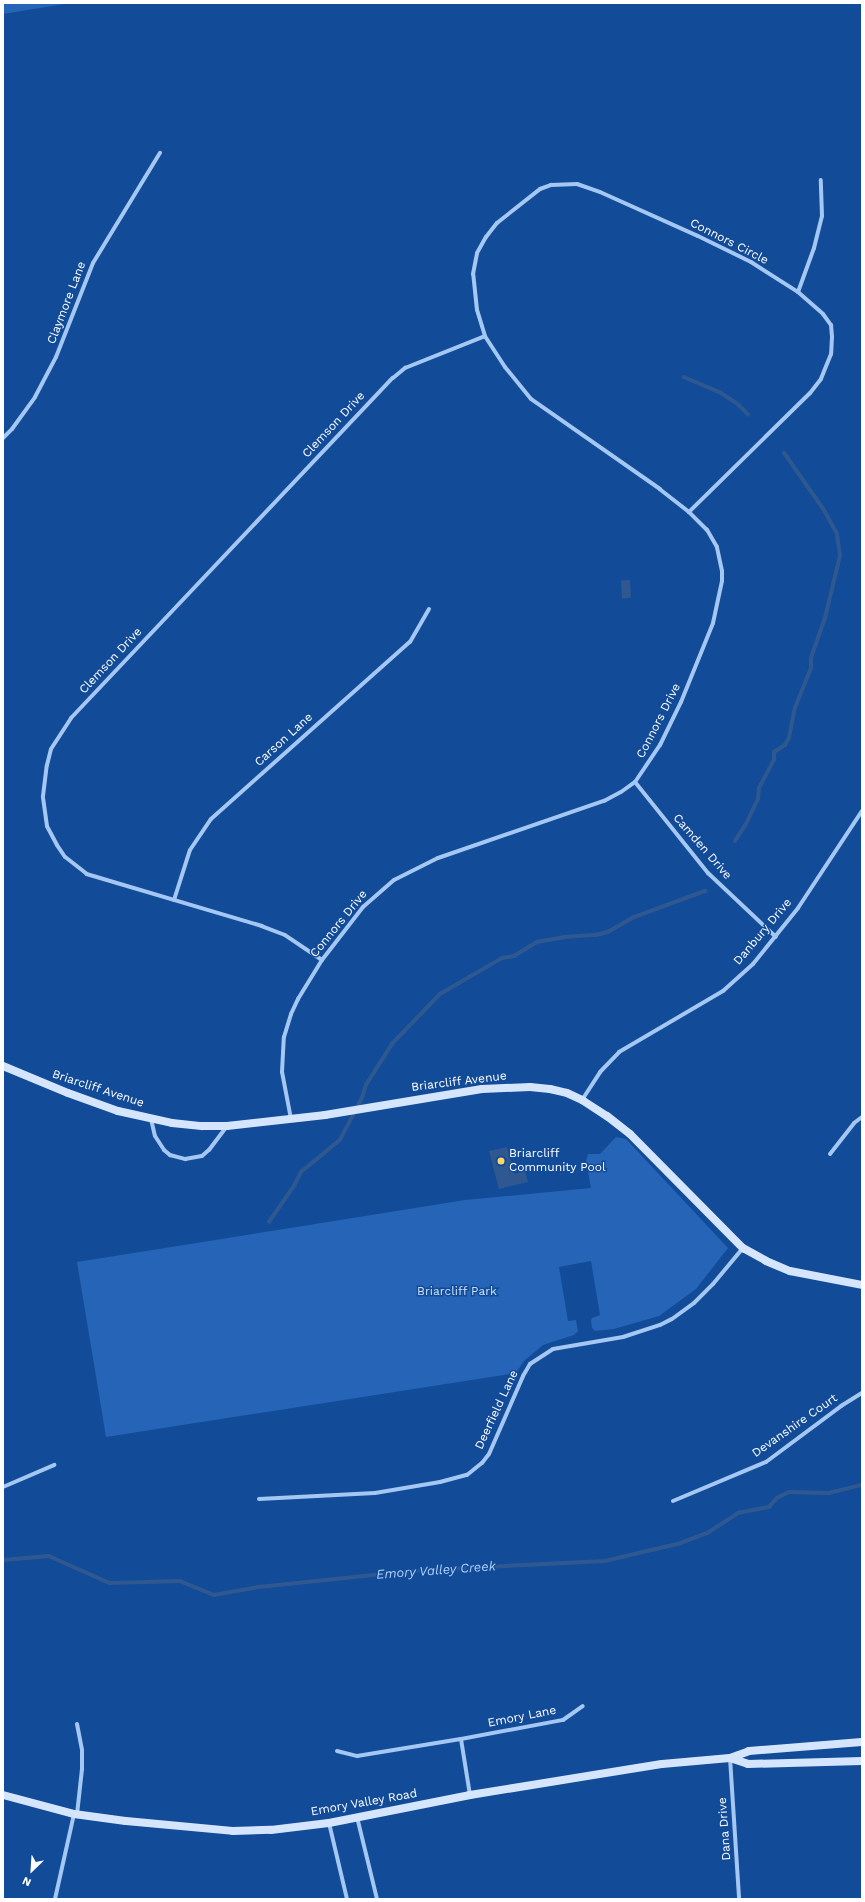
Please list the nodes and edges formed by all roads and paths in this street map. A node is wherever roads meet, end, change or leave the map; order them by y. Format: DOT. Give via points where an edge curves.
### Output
graph roads {
  1 [pos="160,153"];
  2 [pos="821,180"];
  3 [pos="798,292"];
  4 [pos="484,336"];
  5 [pos="3,438"];
  6 [pos="689,512"];
  7 [pos="429,610"];
  8 [pos="635,782"];
  9 [pos="862,810"];
  10 [pos="174,900"];
  11 [pos="776,937"];
  12 [pos="322,960"];
  13 [pos="3,1066"];
  14 [pos="582,1100"];
  15 [pos="862,1117"];
  16 [pos="150,1119"];
  17 [pos="292,1119"];
  18 [pos="227,1126"];
  19 [pos="830,1154"];
  20 [pos="743,1248"];
  21 [pos="862,1285"];
  22 [pos="862,1393"];
  23 [pos="54,1465"];
  24 [pos="3,1487"];
  25 [pos="259,1499"];
  26 [pos="673,1501"];
  27 [pos="583,1706"];
  28 [pos="77,1724"];
  29 [pos="461,1740"];
  30 [pos="862,1742"];
  31 [pos="337,1751"];
  32 [pos="730,1758"];
  33 [pos="862,1761"];
  34 [pos="3,1795"];
  35 [pos="470,1795"];
  36 [pos="76,1814"];
  37 [pos="357,1817"];
  38 [pos="329,1823"];
  39 [pos="55,1899"];
  40 [pos="347,1899"];
  41 [pos="377,1899"];
  42 [pos="739,1899"];
  1 -- 5 [label="street, Claymore Lane" via="93,263 56,357 35,397"];
  2 -- 3 [label="street" via="822,216 814,248"];
  3 -- 4 [label="street, Connors Circle" via="751,262 600,192 577,184 551,185 540,189 497,223 477,253 473,274 477,310"];
  3 -- 6 [label="street, Connors Circle" via="823,314 831,325 831,354 827,366 810,393"];
  4 -- 6 [label="street, Connors Drive" via="504,367 531,399"];
  4 -- 10 [label="street, Clemson Drive" via="405,368 393,378 71,718 51,749 43,780 44,809 47,826 65,857 87,874"];
  6 -- 8 [label="street, Connors Drive" via="707,530 717,547 721,560 722,581 713,623 681,702 660,745"];
  7 -- 10 [label="street, Carson Lane" via="410,642 211,819 190,850"];
  8 -- 11 [label="street, Camden Drive" via="708,873"];
  8 -- 12 [label="street, Connors Drive" via="604,801 438,858 394,880 363,907"];
  9 -- 11 [label="street, Danbury Drive"];
  10 -- 12 [label="street, Clemson Drive" via="242,919 285,935"];
  11 -- 14 [label="street, Danbury Drive" via="753,964 723,991 618,1052 600,1072"];
  12 -- 17 [label="street, Connors Drive" via="298,999 284,1037 282,1072"];
  13 -- 16 [label="main road, Briarcliff Avenue" via="87,1101"];
  14 -- 17 [label="main road, Briarcliff Avenue" via="550,1089 504,1087 456,1092"];
  14 -- 20 [label="main road, Briarcliff Avenue" via="607,1116 641,1144"];
  15 -- 19 [label="street"];
  16 -- 18 [label="main road, Briarcliff Avenue" via="202,1126"];
  16 -- 18 [label="street" via="155,1136 164,1150 170,1155 185,1159 202,1156"];
  17 -- 18 [label="main road, Briarcliff Avenue"];
  20 -- 21 [label="main road, Briarcliff Avenue" via="790,1271"];
  20 -- 25 [label="street, Deerfield Lane" via="713,1284 694,1303 672,1319 623,1337 552,1349 530,1364 488,1454 482,1463 467,1475 369,1494"];
  22 -- 26 [label="street, Devanshire Court" via="766,1462"];
  23 -- 24 [label="street"];
  27 -- 29 [label="street, Emory Lane" via="563,1720"];
  28 -- 36 [label="street" via="82,1750 82,1769"];
  29 -- 31 [label="street, Emory Lane" via="357,1756"];
  29 -- 35 [label="street"];
  30 -- 32 [label="main road, Emory Valley Road" via="749,1751"];
  32 -- 33 [label="main road, Emory Valley Road" via="748,1764"];
  32 -- 35 [label="main road, Emory Valley Road" via="662,1764"];
  32 -- 42 [label="street, Dana Drive"];
  34 -- 36 [label="main road, Emory Valley Road"];
  35 -- 37 [label="main road, Emory Valley Road"];
  36 -- 38 [label="main road, Emory Valley Road" via="233,1831 271,1830"];
  36 -- 39 [label="street"];
  37 -- 38 [label="main road, Emory Valley Road"];
  37 -- 41 [label="street"];
  38 -- 40 [label="street"];
}
